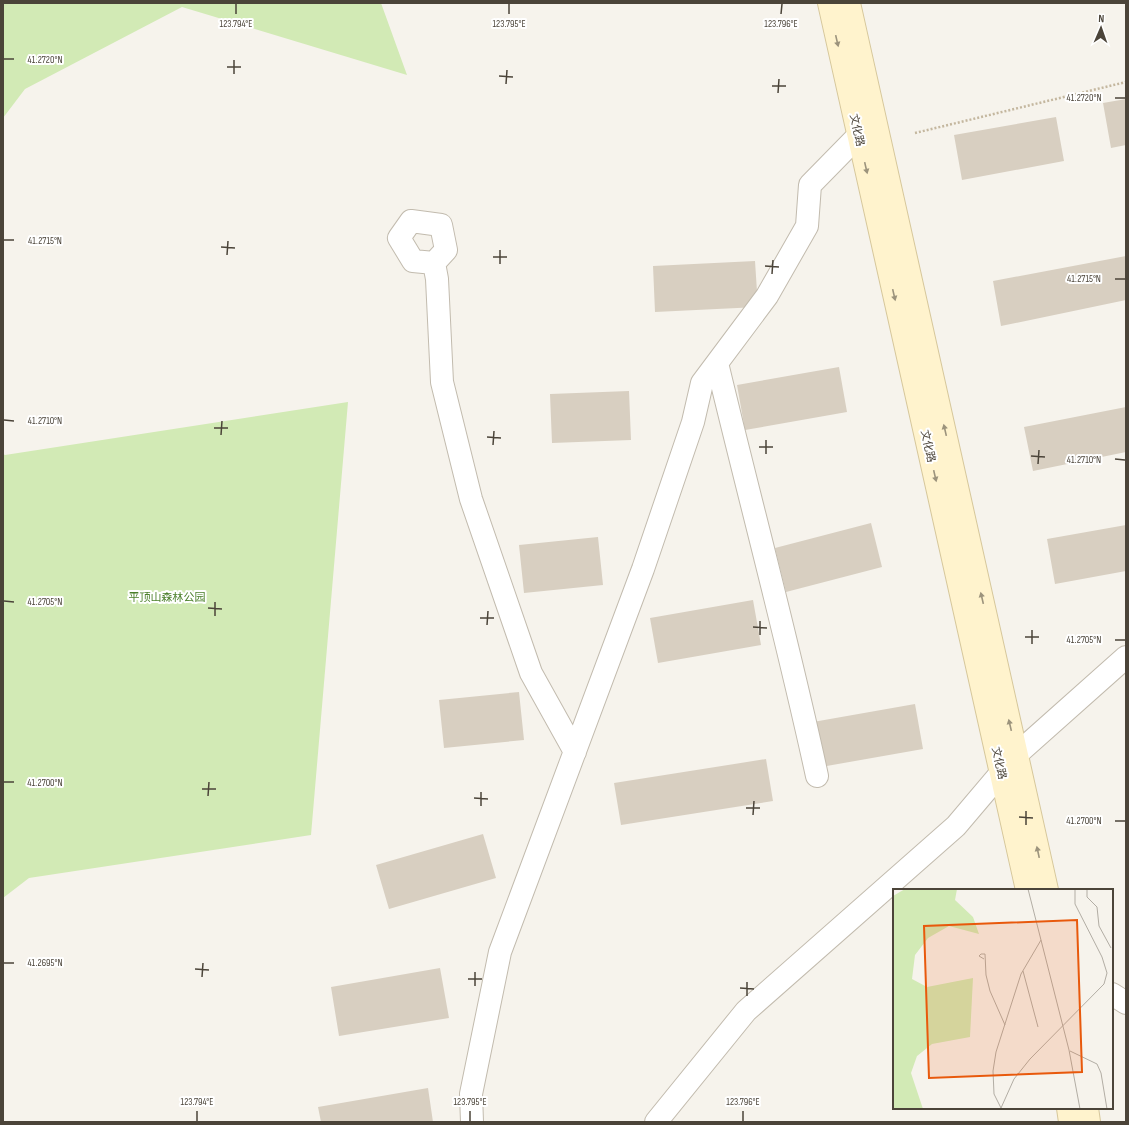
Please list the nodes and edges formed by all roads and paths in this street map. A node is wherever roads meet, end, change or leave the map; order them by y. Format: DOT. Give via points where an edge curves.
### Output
graph roads {
  1 [pos="829,3"];
  2 [pos="849,3"];
  3 [pos="1126,82"];
  4 [pos="876,122"];
  5 [pos="915,133"];
  6 [pos="858,135"];
  7 [pos="434,263"];
  8 [pos="718,363"];
  9 [pos="1126,657"];
  10 [pos="575,752"];
  11 [pos="1017,754"];
  12 [pos="1002,774"];
  13 [pos="817,776"];
  14 [pos="1027,889"];
  15 [pos="1047,889"];
  16 [pos="1113,995"];
  17 [pos="1126,1003"];
  18 [pos="1068,1109"];
  19 [pos="1087,1109"];
  20 [pos="472,1122"];
  21 [pos="656,1122"];
  22 [pos="1070,1122"];
  23 [pos="1088,1122"];
  1 -- 6 [label="street, 文化路, one-way"];
  2 -- 4 [label="street, 文化路"];
  3 -- 5 [label="path"];
  4 -- 6 [label="street"];
  11 -- 4 [label="street, 文化路, one-way"];
  6 -- 8 [label="street" via="810,186 807,226 767,296"];
  6 -- 12 [label="street, 文化路, one-way"];
  7 -- 10 [label="street" via="442,382 471,499 531,673"];
  8 -- 10 [label="street" via="702,383 693,422 644,569"];
  8 -- 13 [label="street"];
  9 -- 11 [label="street"];
  10 -- 20 [label="street" via="500,952 471,1094"];
  11 -- 12 [label="street"];
  15 -- 11 [label="street, 文化路, one-way"];
  12 -- 14 [label="street, 文化路"];
  12 -- 21 [label="street" via="956,826 746,1011"];
  16 -- 17 [label="street"];
  18 -- 22 [label="street"];
  19 -- 23 [label="street"];
}
